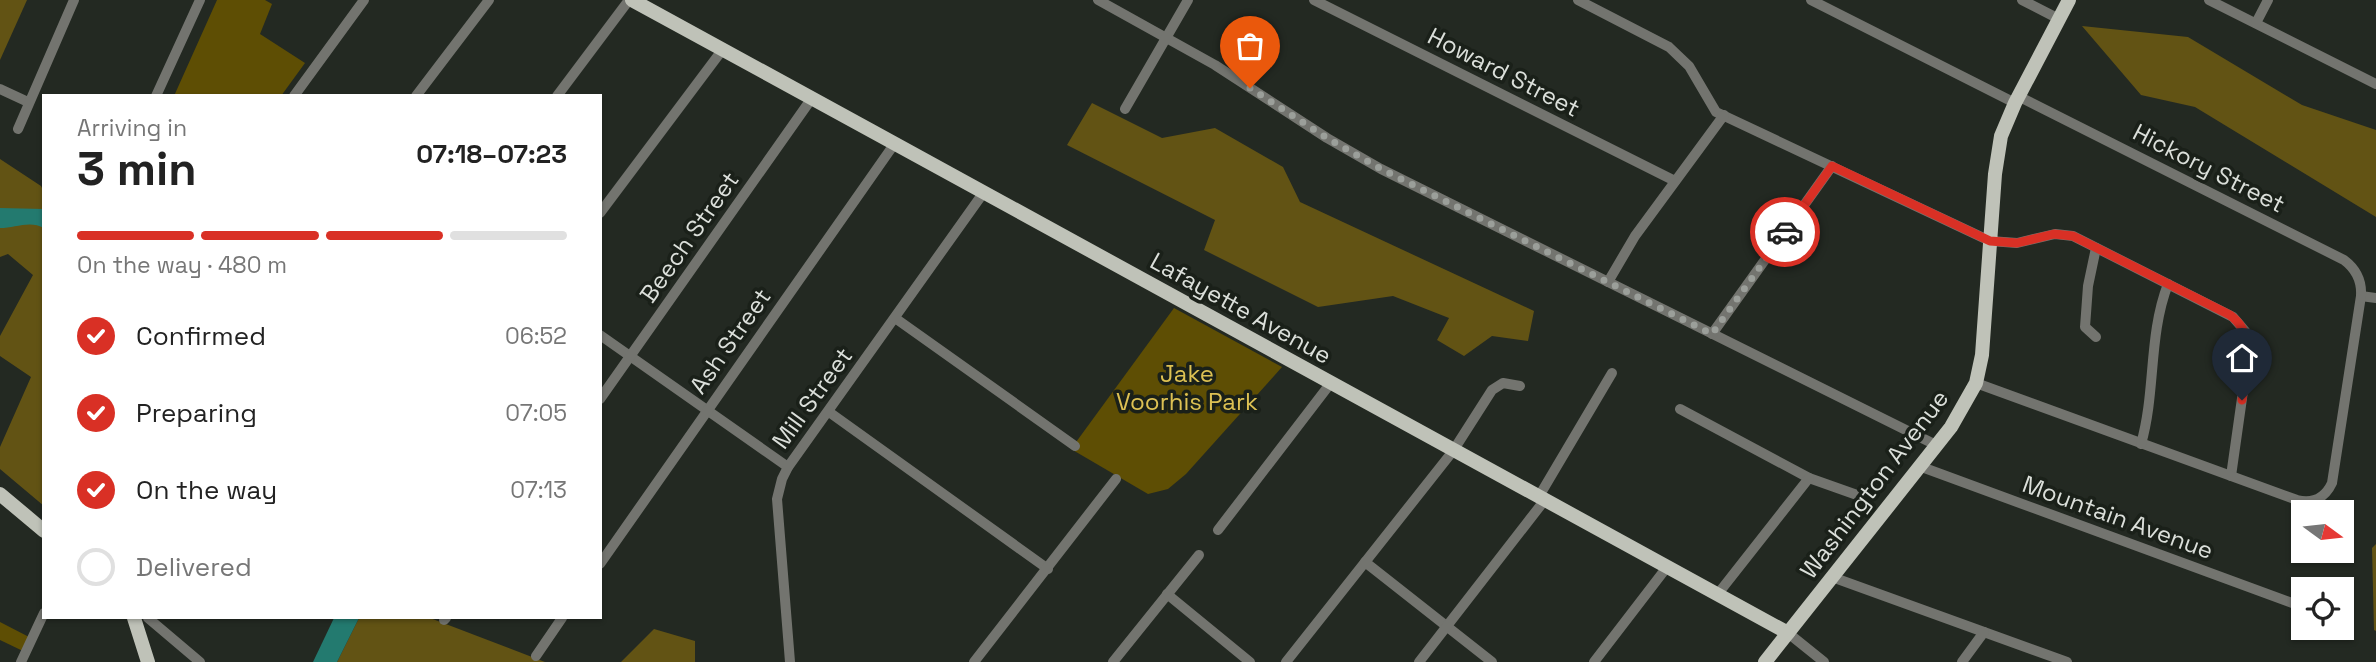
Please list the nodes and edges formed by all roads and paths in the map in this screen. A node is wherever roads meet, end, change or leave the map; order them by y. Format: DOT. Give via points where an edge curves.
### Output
graph roads {
  1 [pos="74,0"];
  2 [pos="200,0"];
  3 [pos="364,0"];
  4 [pos="489,0"];
  5 [pos="631,0"];
  6 [pos="1098,0"];
  7 [pos="1188,0"];
  8 [pos="1314,0"];
  9 [pos="1578,0"];
  10 [pos="1811,0"];
  11 [pos="2022,0"];
  12 [pos="2069,0"];
  13 [pos="2209,0"];
  14 [pos="2268,0"];
  15 [pos="2059,19"];
  16 [pos="2256,23"];
  17 [pos="1167,38"];
  18 [pos="723,49"];
  19 [pos="2376,84"];
  20 [pos="0,89"];
  21 [pos="157,94"];
  22 [pos="295,94"];
  23 [pos="418,94"];
  24 [pos="559,94"];
  25 [pos="812,98"];
  26 [pos="2017,99"];
  27 [pos="28,102"];
  28 [pos="1125,109"];
  29 [pos="1724,116"];
  30 [pos="18,129"];
  31 [pos="895,143"];
  32 [pos="1832,166"];
  33 [pos="1675,181"];
  34 [pos="984,192"];
  35 [pos="602,210"];
  36 [pos="1990,241"];
  37 [pos="2096,248"];
  38 [pos="1608,282"];
  39 [pos="2168,284"];
  40 [pos="2361,296"];
  41 [pos="2376,298"];
  42 [pos="895,318"];
  43 [pos="1712,334"];
  44 [pos="602,336"];
  45 [pos="2096,337"];
  46 [pos="630,356"];
  47 [pos="1612,373"];
  48 [pos="1976,383"];
  49 [pos="1330,384"];
  50 [pos="1520,386"];
  51 [pos="602,396"];
  52 [pos="1680,409"];
  53 [pos="708,410"];
  54 [pos="829,412"];
  55 [pos="2141,444"];
  56 [pos="1936,445"];
  57 [pos="1075,446"];
  58 [pos="1453,451"];
  59 [pos="1919,466"];
  60 [pos="788,467"];
  61 [pos="2231,476"];
  62 [pos="1809,478"];
  63 [pos="1116,480"];
  64 [pos="0,494"];
  65 [pos="1857,495"];
  66 [pos="1541,499"];
  67 [pos="42,529"];
  68 [pos="1218,530"];
  69 [pos="1199,555"];
  70 [pos="602,561"];
  71 [pos="1365,562"];
  72 [pos="1667,567"];
  73 [pos="1048,569"];
  74 [pos="1832,577"];
  75 [pos="1167,594"];
  76 [pos="1717,595"];
  77 [pos="2291,603"];
  78 [pos="42,617"];
  79 [pos="134,619"];
  80 [pos="149,619"];
  81 [pos="561,619"];
  82 [pos="1447,626"];
  83 [pos="1984,632"];
  84 [pos="1788,633"];
  85 [pos="536,656"];
  86 [pos="21,662"];
  87 [pos="148,662"];
  88 [pos="200,662"];
  89 [pos="790,662"];
  90 [pos="974,662"];
  91 [pos="1113,662"];
  92 [pos="1251,662"];
  93 [pos="1286,662"];
  94 [pos="1419,662"];
  95 [pos="1492,662"];
  96 [pos="1594,662"];
  97 [pos="1765,662"];
  98 [pos="1824,662"];
  99 [pos="1962,662"];
  100 [pos="2067,662"];
  1 -- 27 [label="street"];
  2 -- 21 [label="street"];
  3 -- 22 [label="street"];
  4 -- 23 [label="street"];
  5 -- 18 [label="main road, Lafayette Avenue"];
  5 -- 24 [label="street"];
  6 -- 17 [label="street"];
  7 -- 17 [label="street"];
  8 -- 33 [label="street, Howard Street"];
  9 -- 29 [label="street" via="1669,47 1689,66 1716,112"];
  10 -- 26 [label="street, Hickory Street"];
  11 -- 15 [label="street"];
  12 -- 15 [label="main road, Washington Avenue"];
  13 -- 16 [label="street"];
  14 -- 16 [label="street"];
  15 -- 26 [label="main road, Washington Avenue"];
  16 -- 19 [label="street"];
  17 -- 28 [label="street"];
  17 -- 38 [label="street" via="1353,154"];
  18 -- 25 [label="main road, Lafayette Avenue"];
  18 -- 35 [label="street"];
  20 -- 27 [label="street"];
  25 -- 31 [label="main road, Lafayette Avenue"];
  25 -- 46 [label="street, Beech Street"];
  26 -- 36 [label="main road, Washington Avenue" via="1997,157"];
  26 -- 40 [label="street, Hickory Street" via="2344,260 2357,273"];
  27 -- 30 [label="street"];
  29 -- 32 [label="street"];
  29 -- 33 [label="street"];
  31 -- 34 [label="main road, Lafayette Avenue"];
  31 -- 53 [label="street, Ash Street"];
  32 -- 36 [label="street"];
  32 -- 43 [label="street"];
  33 -- 38 [label="street"];
  34 -- 42 [label="street, Mill Street"];
  34 -- 49 [label="main road, Lafayette Avenue"];
  36 -- 37 [label="street" via="2017,243 2063,234"];
  36 -- 48 [label="main road, Washington Avenue"];
  37 -- 39 [label="street"];
  37 -- 45 [label="street" via="2085,327"];
  38 -- 43 [label="street"];
  39 -- 55 [label="street" via="2158,321"];
  39 -- 61 [label="street" via="2233,317 2248,340"];
  40 -- 41 [label="street"];
  40 -- 61 [label="street" via="2329,489 2317,499 2302,502"];
  42 -- 54 [label="street, Mill Street"];
  42 -- 57 [label="street"];
  43 -- 56 [label="street"];
  44 -- 46 [label="street"];
  46 -- 51 [label="street, Beech Street"];
  46 -- 53 [label="street"];
  47 -- 66 [label="street"];
  48 -- 55 [label="street"];
  48 -- 56 [label="main road, Washington Avenue"];
  49 -- 58 [label="main road, Lafayette Avenue"];
  49 -- 68 [label="street"];
  50 -- 58 [label="street" via="1509,382 1492,390"];
  52 -- 62 [label="street"];
  53 -- 60 [label="street"];
  53 -- 70 [label="street, Ash Street"];
  54 -- 60 [label="street, Mill Street"];
  54 -- 73 [label="street"];
  55 -- 61 [label="street"];
  56 -- 59 [label="main road, Washington Avenue"];
  58 -- 66 [label="main road, Lafayette Avenue"];
  58 -- 71 [label="street"];
  59 -- 74 [label="main road, Washington Avenue"];
  59 -- 77 [label="street, Mountain Avenue"];
  60 -- 89 [label="street, Mill Street" via="777,499"];
  62 -- 65 [label="street"];
  62 -- 76 [label="street"];
  63 -- 73 [label="street"];
  64 -- 67 [label="main road"];
  66 -- 72 [label="main road, Lafayette Avenue"];
  66 -- 82 [label="street"];
  69 -- 75 [label="street"];
  71 -- 82 [label="street"];
  71 -- 93 [label="street"];
  72 -- 76 [label="main road, Lafayette Avenue"];
  72 -- 96 [label="street"];
  73 -- 90 [label="street"];
  74 -- 83 [label="street"];
  74 -- 84 [label="main road, Washington Avenue"];
  75 -- 91 [label="street"];
  75 -- 92 [label="street"];
  76 -- 84 [label="main road, Lafayette Avenue"];
  78 -- 86 [label="street"];
  79 -- 87 [label="main road"];
  80 -- 88 [label="street"];
  81 -- 85 [label="street"];
  82 -- 94 [label="street"];
  82 -- 95 [label="street"];
  83 -- 99 [label="street"];
  83 -- 100 [label="street"];
  84 -- 97 [label="main road, Washington Avenue"];
  84 -- 98 [label="street, Lafayette Avenue"];
}
